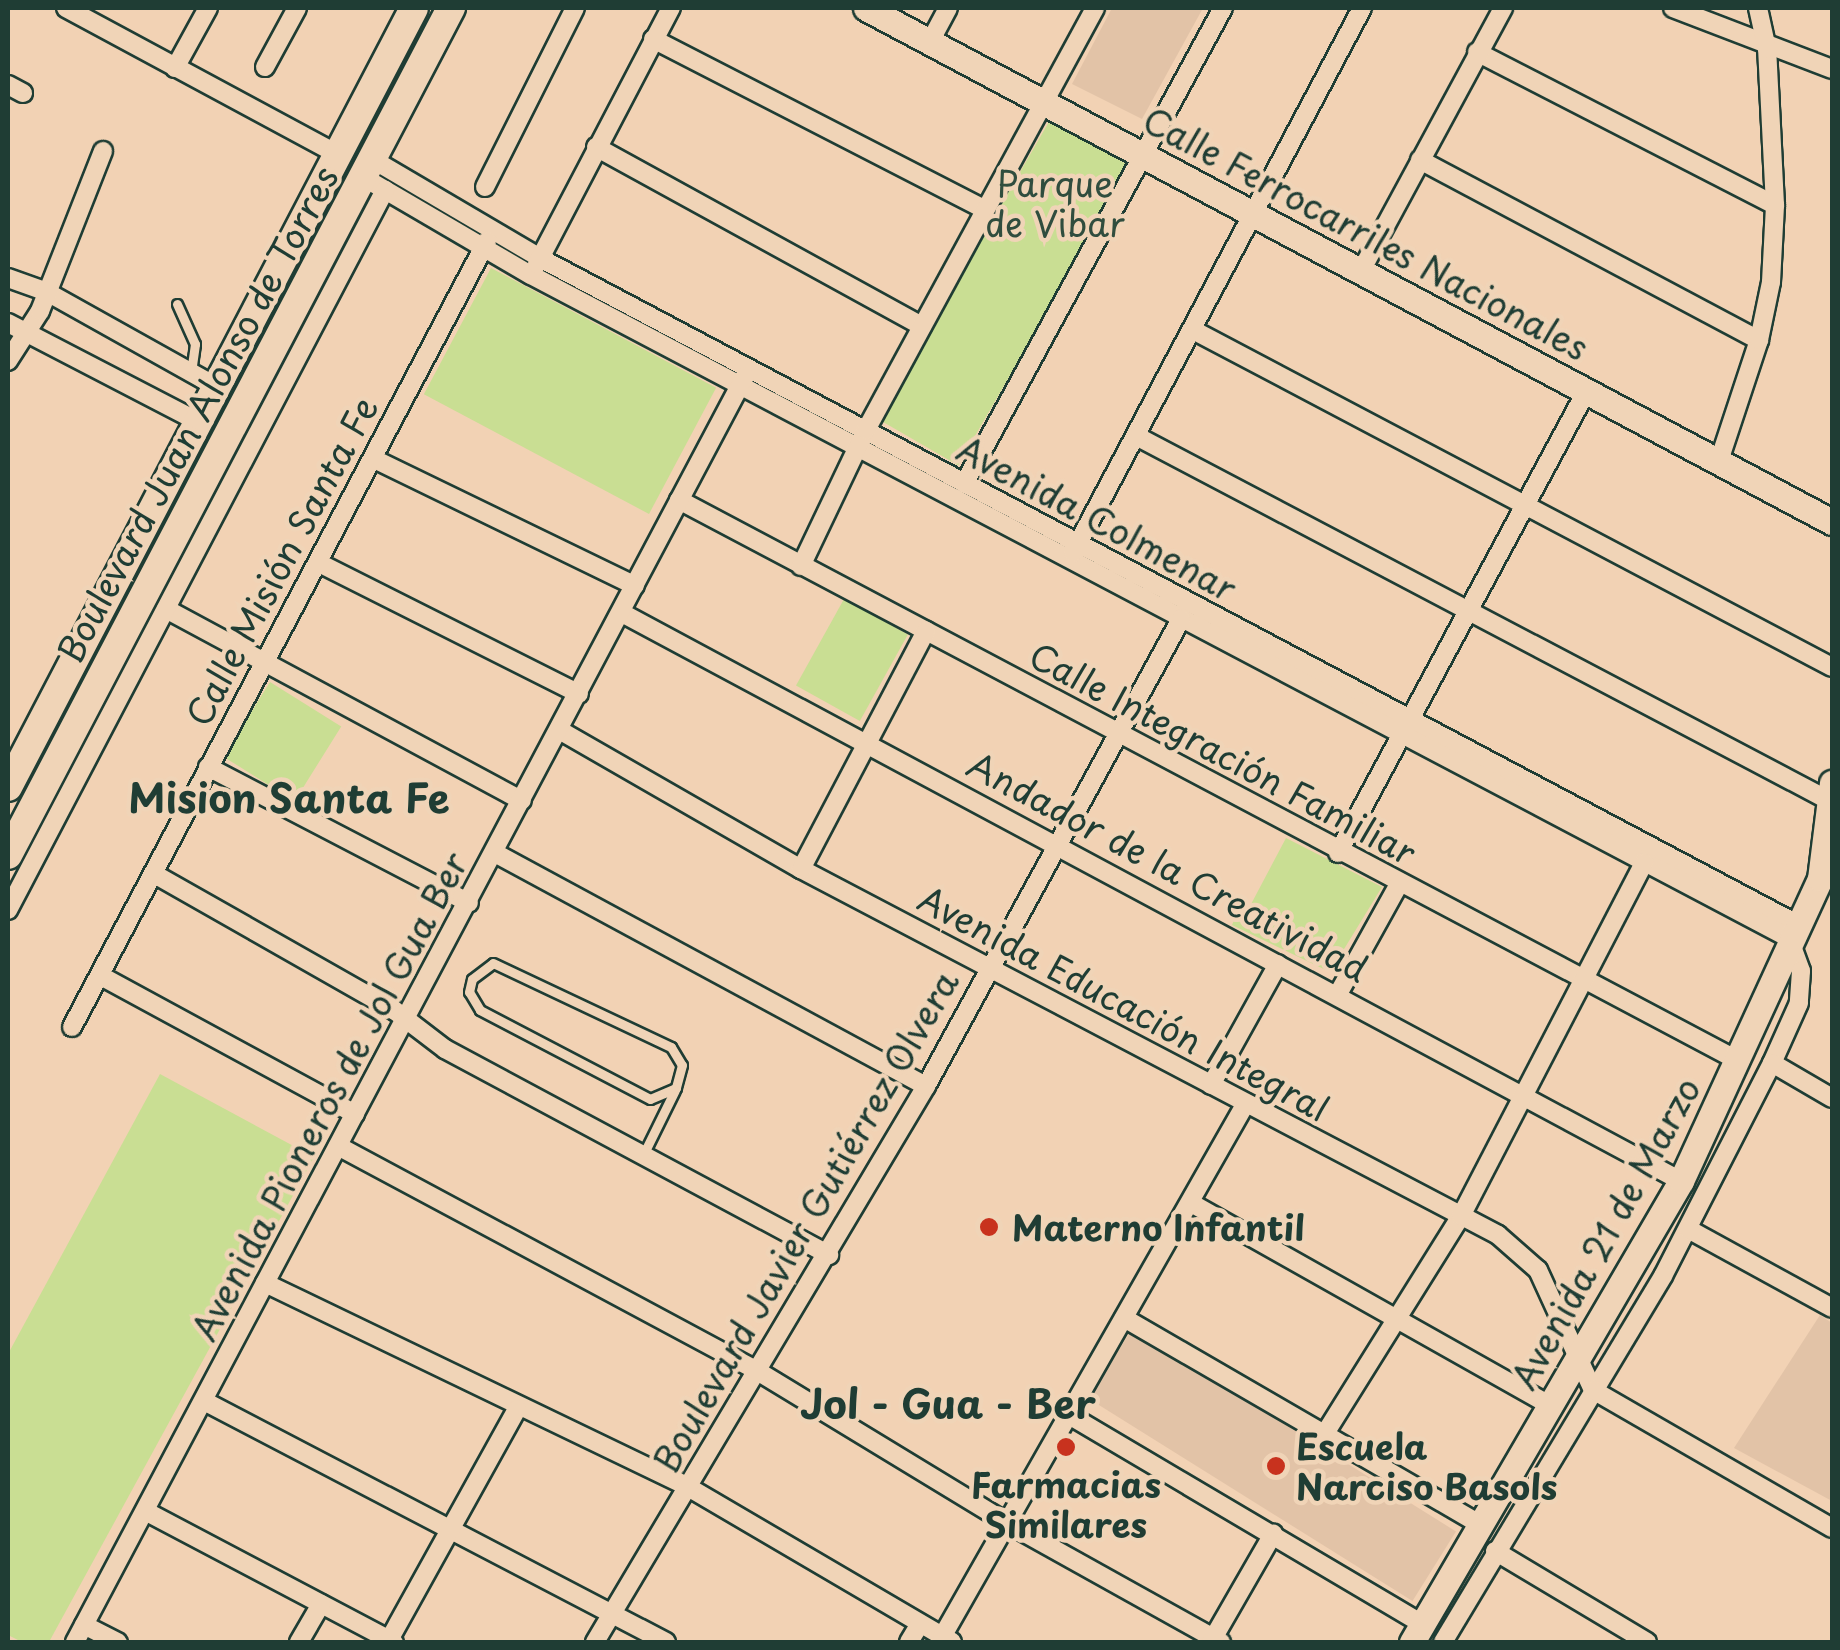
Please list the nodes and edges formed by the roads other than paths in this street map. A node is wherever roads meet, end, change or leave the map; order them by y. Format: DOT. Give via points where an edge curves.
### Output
graph roads {
  1 [pos="69,8"];
  2 [pos="208,8"];
  3 [pos="297,8"];
  4 [pos="414,8"];
  5 [pos="451,8"];
  6 [pos="576,8"];
  7 [pos="670,8"];
  8 [pos="866,8"];
  9 [pos="948,8"];
  10 [pos="1096,8"];
  11 [pos="1224,8"];
  12 [pos="1362,8"];
  13 [pos="1503,8"];
  14 [pos="1673,8"];
  15 [pos="1758,8"];
  16 [pos="653,39"];
  17 [pos="931,40"];
  18 [pos="1768,49"];
  19 [pos="1476,52"];
  20 [pos="265,66"];
  21 [pos="175,68"];
  22 [pos="1832,69"];
  23 [pos="1047,102"];
  24 [pos="596,147"];
  25 [pos="103,152"];
  26 [pos="339,155"];
  27 [pos="1145,155"];
  28 [pos="1420,160"];
  29 [pos="373,176"];
  30 [pos="485,187"];
  31 [pos="1775,205"];
  32 [pos="984,209"];
  33 [pos="1253,212"];
  34 [pos="488,239"];
  35 [pos="536,266"];
  36 [pos="1362,269"];
  37 [pos="8,278"];
  38 [pos="47,292"];
  39 [pos="177,304"];
  40 [pos="8,324"];
  41 [pos="922,326"];
  42 [pos="1193,330"];
  43 [pos="27,331"];
  44 [pos="1760,340"];
  45 [pos="8,362"];
  46 [pos="191,374"];
  47 [pos="746,375"];
  48 [pos="219,388"];
  49 [pos="1587,390"];
  50 [pos="200,422"];
  51 [pos="863,437"];
  52 [pos="1140,438"];
  53 [pos="374,459"];
  54 [pos="1720,461"];
  55 [pos="964,484"];
  56 [pos="679,500"];
  57 [pos="1527,501"];
  58 [pos="1832,522"];
  59 [pos="1074,551"];
  60 [pos="320,563"];
  61 [pos="801,566"];
  62 [pos="635,586"];
  63 [pos="166,609"];
  64 [pos="1467,612"];
  65 [pos="622,613"];
  66 [pos="1181,619"];
  67 [pos="926,631"];
  68 [pos="264,664"];
  69 [pos="1832,667"];
  70 [pos="579,694"];
  71 [pos="1401,727"];
  72 [pos="561,731"];
  73 [pos="1120,736"];
  74 [pos="868,742"];
  75 [pos="208,767"];
  76 [pos="8,787"];
  77 [pos="1831,792"];
  78 [pos="522,801"];
  79 [pos="1060,847"];
  80 [pos="1338,853"];
  81 [pos="495,854"];
  82 [pos="8,855"];
  83 [pos="1644,863"];
  84 [pos="801,869"];
  85 [pos="156,876"];
  86 [pos="1826,882"];
  87 [pos="1399,884"];
  88 [pos="469,903"];
  89 [pos="8,910"];
  90 [pos="1793,931"];
  91 [pos="1278,964"];
  92 [pos="990,968"];
  93 [pos="101,976"];
  94 [pos="1583,979"];
  95 [pos="1338,994"];
  96 [pos="408,1019"];
  97 [pos="72,1027"];
  98 [pos="1737,1060"];
  99 [pos="1772,1063"];
  100 [pos="1211,1084"];
  101 [pos="926,1086"];
  102 [pos="676,1088"];
  103 [pos="1528,1094"];
  104 [pos="1832,1098"];
  105 [pos="1246,1102"];
  106 [pos="355,1114"];
  107 [pos="338,1146"];
  108 [pos="642,1155"];
  109 [pos="1681,1181"];
  110 [pos="1192,1204"];
  111 [pos="1461,1216"];
  112 [pos="1688,1229"];
  113 [pos="829,1254"];
  114 [pos="265,1284"];
  115 [pos="1832,1308"];
  116 [pos="1124,1318"];
  117 [pos="1398,1318"];
  118 [pos="1580,1359"];
  119 [pos="759,1372"];
  120 [pos="1593,1390"];
  121 [pos="204,1402"];
  122 [pos="1552,1406"];
  123 [pos="518,1409"];
  124 [pos="1069,1414"];
  125 [pos="1324,1435"];
  126 [pos="688,1487"];
  127 [pos="147,1512"];
  128 [pos="1007,1523"];
  129 [pos="1480,1524"];
  130 [pos="1832,1528"];
  131 [pos="454,1529"];
  132 [pos="1273,1534"];
  133 [pos="1495,1551"];
  134 [pos="321,1604"];
  135 [pos="613,1612"];
  136 [pos="920,1624"];
  137 [pos="1417,1633"];
  138 [pos="80,1634"];
  139 [pos="947,1640"];
  140 [pos="392,1641"];
  141 [pos="1215,1641"];
  142 [pos="118,1642"];
  143 [pos="299,1642"];
  144 [pos="596,1642"];
  145 [pos="666,1642"];
  146 [pos="909,1642"];
  147 [pos="1443,1642"];
  148 [pos="1648,1642"];
  1 -- 21 [label="street"];
  2 -- 21 [label="street"];
  3 -- 20 [label="street"];
  4 -- 26 [label="main road, Boulevard Juan Alonso de Torres"];
  5 -- 29 [label="main road, Boulevard Juan Alonso de Torres"];
  6 -- 30 [label="street"];
  7 -- 16 [label="street"];
  8 -- 17 [label="street, Calle Ferrocarriles Nacionales"];
  9 -- 17 [label="street"];
  10 -- 23 [label="street"];
  11 -- 27 [label="street"];
  12 -- 33 [label="street"];
  13 -- 19 [label="street"];
  14 -- 18 [label="street"];
  15 -- 18 [label="street"];
  16 -- 24 [label="street"];
  16 -- 32 [label="street"];
  17 -- 23 [label="street, Calle Ferrocarriles Nacionales"];
  18 -- 22 [label="street"];
  18 -- 31 [label="street"];
  19 -- 28 [label="street"];
  19 -- 31 [label="street"];
  21 -- 26 [label="street"];
  23 -- 27 [label="street, Calle Ferrocarriles Nacionales"];
  23 -- 32 [label="street"];
  24 -- 35 [label="street"];
  24 -- 41 [label="street"];
  25 -- 38 [label="street"];
  26 -- 48 [label="main road, Boulevard Juan Alonso de Torres"];
  27 -- 33 [label="street, Calle Ferrocarriles Nacionales"];
  27 -- 55 [label="street"];
  28 -- 36 [label="street"];
  28 -- 44 [label="street"];
  29 -- 34 [label="street, Avenida Colmenar"];
  29 -- 34 [label="street, Avenida Colmenar"];
  29 -- 63 [label="street"];
  29 -- 82 [label="main road, Boulevard Juan Alonso de Torres"];
  31 -- 44 [label="street"];
  32 -- 41 [label="street"];
  33 -- 36 [label="street, Calle Ferrocarriles Nacionales"];
  33 -- 42 [label="street"];
  34 -- 35 [label="street, Avenida Colmenar"];
  34 -- 53 [label="street, Calle Misión Santa Fe"];
  35 -- 47 [label="street, Avenida Colmenar"];
  36 -- 49 [label="street, Calle Ferrocarriles Nacionales"];
  37 -- 38 [label="street"];
  38 -- 43 [label="street"];
  38 -- 46 [label="street"];
  39 -- 46 [label="lane" via="195,344"];
  40 -- 43 [label="street"];
  41 -- 51 [label="street"];
  42 -- 52 [label="street"];
  42 -- 57 [label="street"];
  43 -- 45 [label="street"];
  43 -- 50 [label="street"];
  44 -- 54 [label="street"];
  46 -- 48 [label="street"];
  47 -- 51 [label="street, Avenida Colmenar"];
  47 -- 56 [label="street, Avenida Pioneros de Jol Gua Ber"];
  48 -- 50 [label="main road, Boulevard Juan Alonso de Torres"];
  49 -- 54 [label="street, Calle Ferrocarriles Nacionales"];
  49 -- 57 [label="street"];
  50 -- 76 [label="main road, Boulevard Juan Alonso de Torres"];
  51 -- 55 [label="street, Avenida Colmenar"];
  51 -- 59 [label="street, Avenida Colmenar"];
  51 -- 61 [label="street"];
  52 -- 59 [label="street"];
  52 -- 64 [label="street"];
  53 -- 60 [label="street, Calle Misión Santa Fe"];
  53 -- 62 [label="street"];
  54 -- 58 [label="street, Calle Ferrocarriles Nacionales"];
  55 -- 59 [label="street, Avenida Colmenar"];
  56 -- 61 [label="street, Calle Integración Familiar"];
  56 -- 62 [label="street, Avenida Pioneros de Jol Gua Ber"];
  57 -- 64 [label="street"];
  57 -- 69 [label="street"];
  59 -- 66 [label="street, Avenida Colmenar"];
  59 -- 71 [label="street, Avenida Colmenar"];
  60 -- 68 [label="street, Calle Misión Santa Fe"];
  60 -- 70 [label="street"];
  61 -- 67 [label="street, Calle Integración Familiar"];
  62 -- 65 [label="street, Avenida Pioneros de Jol Gua Ber"];
  63 -- 68 [label="street"];
  63 -- 89 [label="street"];
  64 -- 71 [label="street"];
  64 -- 77 [label="street"];
  65 -- 70 [label="street, Avenida Pioneros de Jol Gua Ber"];
  65 -- 74 [label="street, Andador de la Creatividad"];
  66 -- 71 [label="street, Avenida Colmenar"];
  66 -- 73 [label="street, Boulevard Javier Gutiérrez Olvera"];
  67 -- 73 [label="street, Calle Integración Familiar"];
  67 -- 74 [label="street"];
  68 -- 75 [label="street, Calle Misión Santa Fe"];
  68 -- 78 [label="street"];
  70 -- 72 [label="street, Avenida Pioneros de Jol Gua Ber"];
  71 -- 80 [label="street"];
  71 -- 83 [label="street, Avenida Colmenar"];
  71 -- 90 [label="street, Avenida Colmenar"];
  72 -- 78 [label="street, Avenida Pioneros de Jol Gua Ber"];
  72 -- 84 [label="street, Avenida Educación Integral"];
  73 -- 79 [label="street, Boulevard Javier Gutiérrez Olvera"];
  73 -- 80 [label="street, Calle Integración Familiar"];
  74 -- 79 [label="street, Andador de la Creatividad"];
  74 -- 84 [label="street"];
  75 -- 85 [label="street, Calle Misión Santa Fe"];
  75 -- 88 [label="street"];
  77 -- 86 [label="street, Avenida 21 de Marzo"];
  78 -- 81 [label="street, Avenida Pioneros de Jol Gua Ber"];
  79 -- 91 [label="street, Andador de la Creatividad"];
  79 -- 92 [label="street, Boulevard Javier Gutiérrez Olvera"];
  80 -- 87 [label="street, Calle Integración Familiar"];
  81 -- 88 [label="street, Avenida Pioneros de Jol Gua Ber"];
  81 -- 101 [label="street"];
  83 -- 90 [label="street, Avenida Colmenar"];
  83 -- 94 [label="street"];
  84 -- 92 [label="street, Avenida Educación Integral"];
  85 -- 93 [label="street, Calle Misión Santa Fe"];
  85 -- 96 [label="street"];
  86 -- 90 [label="street, Avenida 21 de Marzo"];
  87 -- 94 [label="street, Calle Integración Familiar"];
  87 -- 95 [label="street"];
  88 -- 96 [label="street, Avenida Pioneros de Jol Gua Ber"];
  90 -- 98 [label="street, Avenida 21 de Marzo"];
  90 -- 99 [label="street" via="1799,1002"];
  91 -- 95 [label="street, Andador de la Creatividad"];
  91 -- 100 [label="street"];
  92 -- 100 [label="street, Avenida Educación Integral"];
  92 -- 101 [label="street, Boulevard Javier Gutiérrez Olvera"];
  93 -- 97 [label="street, Calle Misión Santa Fe"];
  93 -- 106 [label="street"];
  94 -- 98 [label="street, Calle Integración Familiar"];
  94 -- 103 [label="street"];
  95 -- 103 [label="street, Andador de la Creatividad"];
  96 -- 106 [label="street, Avenida Pioneros de Jol Gua Ber"];
  96 -- 108 [label="street" via="446,1049"];
  98 -- 109 [label="street, Avenida 21 de Marzo"];
  99 -- 104 [label="street"];
  99 -- 112 [label="street"];
  100 -- 105 [label="street, Avenida Educación Integral"];
  101 -- 113 [label="street, Boulevard Javier Gutiérrez Olvera"];
  102 -- 102 [label="lane" via="650,1099 480,1010 469,992 472,979 494,962 671,1046 682,1064"];
  102 -- 108 [label="lane"];
  103 -- 109 [label="street, Andador de la Creatividad"];
  103 -- 111 [label="street"];
  105 -- 110 [label="street"];
  105 -- 111 [label="street, Avenida Educación Integral"];
  106 -- 107 [label="street, Avenida Pioneros de Jol Gua Ber"];
  107 -- 114 [label="street, Avenida Pioneros de Jol Gua Ber"];
  107 -- 119 [label="street"];
  108 -- 113 [label="street"];
  109 -- 118 [label="street, Avenida 21 de Marzo"];
  110 -- 116 [label="street"];
  110 -- 117 [label="street"];
  111 -- 117 [label="street"];
  111 -- 118 [label="street, Avenida Educación Integral" via="1520,1249 1538,1270"];
  112 -- 115 [label="street"];
  112 -- 120 [label="street"];
  113 -- 119 [label="street, Boulevard Javier Gutiérrez Olvera"];
  114 -- 121 [label="street, Avenida Pioneros de Jol Gua Ber"];
  114 -- 123 [label="street"];
  116 -- 124 [label="street"];
  116 -- 125 [label="street"];
  117 -- 122 [label="street"];
  117 -- 125 [label="street"];
  118 -- 120 [label="street, Avenida Educación Integral"];
  118 -- 122 [label="street, Avenida 21 de Marzo"];
  119 -- 126 [label="street, Boulevard Javier Gutiérrez Olvera"];
  119 -- 128 [label="street"];
  120 -- 130 [label="street"];
  120 -- 133 [label="street"];
  121 -- 127 [label="street, Avenida Pioneros de Jol Gua Ber"];
  121 -- 131 [label="street"];
  122 -- 129 [label="street, Avenida 21 de Marzo"];
  123 -- 126 [label="street"];
  123 -- 131 [label="street"];
  124 -- 128 [label="street"];
  124 -- 132 [label="street"];
  125 -- 129 [label="street"];
  126 -- 135 [label="street, Boulevard Javier Gutiérrez Olvera"];
  126 -- 136 [label="street"];
  127 -- 134 [label="street"];
  127 -- 138 [label="street, Avenida Pioneros de Jol Gua Ber"];
  128 -- 139 [label="street"];
  128 -- 141 [label="street"];
  129 -- 137 [label="street, Avenida 21 de Marzo"];
  131 -- 135 [label="street"];
  131 -- 140 [label="street"];
  132 -- 137 [label="street"];
  132 -- 141 [label="street"];
  133 -- 147 [label="street"];
  133 -- 148 [label="street"];
  134 -- 140 [label="street"];
  134 -- 143 [label="street"];
  135 -- 144 [label="street, Boulevard Javier Gutiérrez Olvera"];
  135 -- 145 [label="street"];
  136 -- 139 [label="street"];
  136 -- 146 [label="street"];
  138 -- 142 [label="street"];
}
